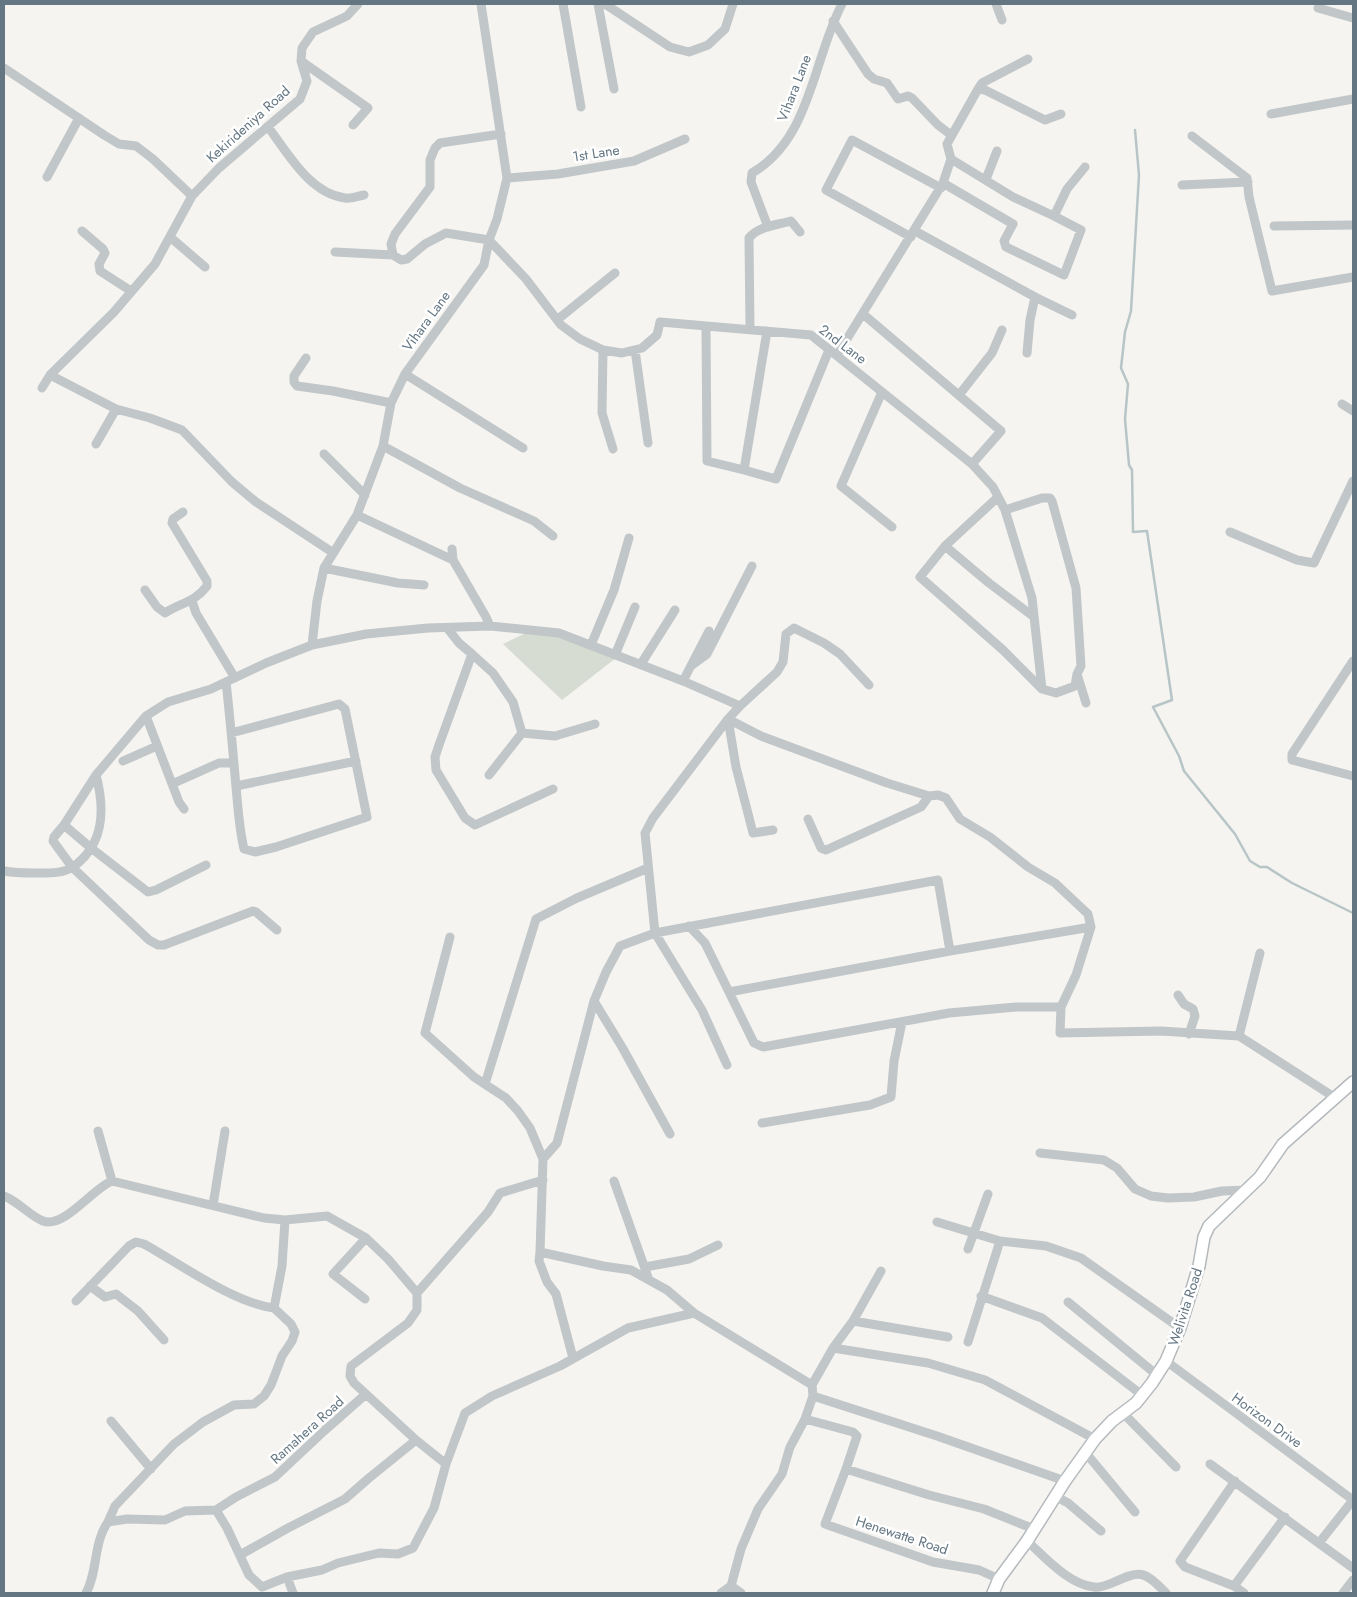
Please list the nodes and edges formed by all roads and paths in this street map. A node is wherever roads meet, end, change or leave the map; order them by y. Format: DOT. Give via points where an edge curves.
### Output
graph roads {
  1 [pos="358,4"];
  2 [pos="481,4"];
  3 [pos="563,4"];
  4 [pos="598,4"];
  5 [pos="606,4"];
  6 [pos="733,4"];
  7 [pos="842,4"];
  8 [pos="996,4"];
  9 [pos="1318,8"];
  10 [pos="1353,18"];
  11 [pos="1002,20"];
  12 [pos="833,21"];
  13 [pos="1028,59"];
  14 [pos="301,61"];
  15 [pos="4,68"];
  16 [pos="614,89"];
  17 [pos="978,89"];
  18 [pos="1353,99"];
  19 [pos="581,107"];
  20 [pos="1061,114"];
  21 [pos="1271,114"];
  22 [pos="79,118"];
  23 [pos="353,125"];
  24 [pos="268,127"];
  25 [pos="501,134"];
  26 [pos="952,135"];
  27 [pos="1192,136"];
  28 [pos="685,139"];
  29 [pos="997,151"];
  30 [pos="951,159"];
  31 [pos="1085,167"];
  32 [pos="47,177"];
  33 [pos="507,178"];
  34 [pos="986,180"];
  35 [pos="1248,182"];
  36 [pos="942,185"];
  37 [pos="1182,185"];
  38 [pos="364,195"];
  39 [pos="192,196"];
  40 [pos="1054,216"];
  41 [pos="1353,225"];
  42 [pos="1274,226"];
  43 [pos="768,227"];
  44 [pos="82,231"];
  45 [pos="800,232"];
  46 [pos="913,234"];
  47 [pos="170,237"];
  48 [pos="489,240"];
  49 [pos="335,252"];
  50 [pos="393,255"];
  51 [pos="204,267"];
  52 [pos="615,273"];
  53 [pos="1353,277"];
  54 [pos="131,291"];
  55 [pos="1035,297"];
  56 [pos="863,314"];
  57 [pos="1072,315"];
  58 [pos="557,320"];
  59 [pos="706,326"];
  60 [pos="750,329"];
  61 [pos="767,330"];
  62 [pos="1002,330"];
  63 [pos="603,350"];
  64 [pos="635,350"];
  65 [pos="833,352"];
  66 [pos="1027,353"];
  67 [pos="306,358"];
  68 [pos="405,374"];
  69 [pos="50,375"];
  70 [pos="42,388"];
  71 [pos="882,392"];
  72 [pos="959,395"];
  73 [pos="391,403"];
  74 [pos="1342,404"];
  75 [pos="116,409"];
  76 [pos="1353,411"];
  77 [pos="648,442"];
  78 [pos="96,444"];
  79 [pos="383,446"];
  80 [pos="523,448"];
  81 [pos="613,449"];
  82 [pos="324,454"];
  83 [pos="972,464"];
  84 [pos="744,470"];
  85 [pos="1353,481"];
  86 [pos="365,495"];
  87 [pos="998,497"];
  88 [pos="1004,510"];
  89 [pos="183,512"];
  90 [pos="358,514"];
  91 [pos="892,527"];
  92 [pos="1230,532"];
  93 [pos="553,536"];
  94 [pos="629,538"];
  95 [pos="945,546"];
  96 [pos="452,549"];
  97 [pos="332,552"];
  98 [pos="453,560"];
  99 [pos="752,566"];
  100 [pos="324,568"];
  101 [pos="424,585"];
  102 [pos="145,590"];
  103 [pos="192,601"];
  104 [pos="636,607"];
  105 [pos="674,610"];
  106 [pos="1034,618"];
  107 [pos="490,626"];
  108 [pos="448,628"];
  109 [pos="709,631"];
  110 [pos="312,645"];
  111 [pos="591,645"];
  112 [pos="472,654"];
  113 [pos="615,655"];
  114 [pos="1353,661"];
  115 [pos="640,664"];
  116 [pos="692,665"];
  117 [pos="1077,674"];
  118 [pos="231,680"];
  119 [pos="683,681"];
  120 [pos="869,685"];
  121 [pos="1042,689"];
  122 [pos="1086,703"];
  123 [pos="740,706"];
  124 [pos="146,716"];
  125 [pos="728,719"];
  126 [pos="595,724"];
  127 [pos="231,733"];
  128 [pos="522,733"];
  129 [pos="157,746"];
  130 [pos="123,761"];
  131 [pos="356,761"];
  132 [pos="234,763"];
  133 [pos="96,775"];
  134 [pos="489,775"];
  135 [pos="1353,776"];
  136 [pos="172,784"];
  137 [pos="236,786"];
  138 [pos="553,789"];
  139 [pos="929,796"];
  140 [pos="184,809"];
  141 [pos="808,819"];
  142 [pos="64,825"];
  143 [pos="773,830"];
  144 [pos="91,848"];
  145 [pos="206,865"];
  146 [pos="72,867"];
  147 [pos="648,868"];
  148 [pos="4,871"];
  149 [pos="689,926"];
  150 [pos="1091,927"];
  151 [pos="277,930"];
  152 [pos="655,933"];
  153 [pos="450,937"];
  154 [pos="950,951"];
  155 [pos="1260,953"];
  156 [pos="729,992"];
  157 [pos="1178,995"];
  158 [pos="594,1001"];
  159 [pos="1061,1007"];
  160 [pos="902,1022"];
  161 [pos="1189,1034"];
  162 [pos="1239,1036"];
  163 [pos="727,1065"];
  164 [pos="1353,1082"];
  165 [pos="485,1084"];
  166 [pos="1334,1097"];
  167 [pos="762,1123"];
  168 [pos="98,1131"];
  169 [pos="225,1131"];
  170 [pos="670,1134"];
  171 [pos="1040,1153"];
  172 [pos="543,1159"];
  173 [pos="543,1180"];
  174 [pos="112,1181"];
  175 [pos="614,1181"];
  176 [pos="1247,1190"];
  177 [pos="988,1194"];
  178 [pos="4,1196"];
  179 [pos="212,1206"];
  180 [pos="285,1220"];
  181 [pos="937,1222"];
  182 [pos="974,1232"];
  183 [pos="366,1238"];
  184 [pos="1000,1241"];
  185 [pos="718,1245"];
  186 [pos="968,1249"];
  187 [pos="540,1252"];
  188 [pos="645,1267"];
  189 [pos="881,1271"];
  190 [pos="649,1280"];
  191 [pos="90,1286"];
  192 [pos="417,1293"];
  193 [pos="981,1296"];
  194 [pos="365,1299"];
  195 [pos="76,1301"];
  196 [pos="1068,1302"];
  197 [pos="274,1308"];
  198 [pos="694,1312"];
  199 [pos="852,1321"];
  200 [pos="1180,1328"];
  201 [pos="948,1337"];
  202 [pos="164,1340"];
  203 [pos="968,1342"];
  204 [pos="833,1348"];
  205 [pos="574,1358"];
  206 [pos="1166,1361"];
  207 [pos="1157,1375"];
  208 [pos="812,1386"];
  209 [pos="366,1394"];
  210 [pos="1142,1395"];
  211 [pos="813,1396"];
  212 [pos="1123,1413"];
  213 [pos="805,1419"];
  214 [pos="112,1421"];
  215 [pos="1095,1439"];
  216 [pos="416,1440"];
  217 [pos="1086,1453"];
  218 [pos="446,1464"];
  219 [pos="1210,1464"];
  220 [pos="1176,1467"];
  221 [pos="151,1468"];
  222 [pos="846,1469"];
  223 [pos="1065,1481"];
  224 [pos="1235,1481"];
  225 [pos="1055,1496"];
  226 [pos="1353,1500"];
  227 [pos="216,1510"];
  228 [pos="1135,1512"];
  229 [pos="1285,1517"];
  230 [pos="108,1522"];
  231 [pos="1034,1528"];
  232 [pos="1101,1531"];
  233 [pos="1027,1541"];
  234 [pos="1319,1542"];
  235 [pos="240,1555"];
  236 [pos="1353,1568"];
  237 [pos="287,1576"];
  238 [pos="999,1579"];
  239 [pos="1353,1580"];
  240 [pos="731,1586"];
  241 [pos="1234,1586"];
  242 [pos="86,1593"];
  243 [pos="293,1593"];
  244 [pos="721,1593"];
  245 [pos="741,1593"];
  246 [pos="993,1593"];
  247 [pos="1166,1593"];
  248 [pos="1244,1593"];
  249 [pos="1343,1593"];
  1 -- 14 [label="street, Kekirideniya Road" via="347,16 313,32 302,48"];
  2 -- 25 [label="street, Vihara Lane"];
  3 -- 19 [label="street"];
  4 -- 16 [label="street"];
  5 -- 6 [label="street" via="670,47 689,52 708,45 725,29"];
  7 -- 12 [label="street, Vihara Lane"];
  8 -- 11 [label="street"];
  9 -- 10 [label="street"];
  12 -- 26 [label="street" via="868,74 886,83 898,99 912,98"];
  12 -- 43 [label="street, Vihara Lane" via="804,107 791,134 767,164 752,173 751,182"];
  13 -- 17 [label="street" via="982,83"];
  14 -- 23 [label="street" via="368,108"];
  14 -- 24 [label="street, Kekirideniya Road" via="307,81 300,98"];
  15 -- 22 [label="street"];
  17 -- 20 [label="street" via="1045,120"];
  17 -- 26 [label="street"];
  18 -- 21 [label="street"];
  22 -- 32 [label="street"];
  22 -- 39 [label="street" via="119,144 136,146"];
  24 -- 38 [label="street" via="310,182 346,198"];
  24 -- 39 [label="street, Kekirideniya Road" via="219,168"];
  25 -- 33 [label="street, Vihara Lane"];
  25 -- 50 [label="street" via="440,143 435,148 430,160 430,187 395,234"];
  26 -- 30 [label="street" via="947,144"];
  27 -- 35 [label="street"];
  28 -- 33 [label="street, 1st Lane" via="634,161 558,174"];
  29 -- 34 [label="street"];
  30 -- 34 [label="street"];
  30 -- 36 [label="street"];
  31 -- 40 [label="street" via="1067,189"];
  33 -- 48 [label="street, Vihara Lane"];
  34 -- 40 [label="street" via="1012,197"];
  35 -- 37 [label="street"];
  35 -- 53 [label="street" via="1272,291"];
  36 -- 40 [label="street" via="1013,224 1004,241 1006,247 1064,275 1082,230"];
  36 -- 46 [label="street"];
  36 -- 46 [label="street" via="852,140 826,190"];
  39 -- 47 [label="street, Kekirideniya Road"];
  41 -- 42 [label="street"];
  43 -- 45 [label="street" via="791,221"];
  43 -- 60 [label="street" via="754,232 749,238"];
  44 -- 54 [label="street" via="104,249 100,271"];
  46 -- 55 [label="street"];
  46 -- 56 [label="street"];
  47 -- 51 [label="street"];
  47 -- 54 [label="street, Kekirideniya Road" via="155,264"];
  48 -- 50 [label="street" via="446,232 407,259 401,260"];
  48 -- 58 [label="street" via="526,279"];
  48 -- 68 [label="street, Vihara Lane" via="484,266"];
  49 -- 50 [label="street"];
  52 -- 58 [label="street"];
  54 -- 69 [label="street, Kekirideniya Road"];
  55 -- 57 [label="street"];
  55 -- 66 [label="street"];
  56 -- 65 [label="street"];
  56 -- 72 [label="street"];
  58 -- 63 [label="street" via="580,339"];
  59 -- 60 [label="street, 2nd Lane"];
  59 -- 64 [label="street, 2nd Lane" via="660,322 657,335"];
  59 -- 84 [label="street" via="707,461"];
  60 -- 61 [label="street, 2nd Lane"];
  61 -- 65 [label="street, 2nd Lane" via="811,335"];
  61 -- 84 [label="street"];
  62 -- 72 [label="street" via="992,353"];
  63 -- 64 [label="street" via="622,353"];
  63 -- 81 [label="street" via="602,413"];
  64 -- 77 [label="street"];
  65 -- 71 [label="street, 2nd Lane"];
  65 -- 84 [label="street" via="776,479"];
  67 -- 73 [label="street" via="294,376 297,386"];
  68 -- 73 [label="street, Vihara Lane"];
  68 -- 80 [label="street"];
  69 -- 70 [label="street, Kekirideniya Road"];
  69 -- 75 [label="street"];
  71 -- 83 [label="street, 2nd Lane"];
  71 -- 91 [label="street" via="841,486"];
  72 -- 83 [label="street" via="1001,432"];
  73 -- 79 [label="street, Vihara Lane"];
  74 -- 76 [label="street"];
  75 -- 78 [label="street"];
  75 -- 97 [label="street" via="182,430 256,502"];
  79 -- 86 [label="street, Vihara Lane"];
  79 -- 93 [label="street" via="460,488 534,521"];
  82 -- 86 [label="street"];
  83 -- 87 [label="street, 2nd Lane"];
  85 -- 92 [label="street" via="1314,563 1297,560"];
  86 -- 90 [label="street, Vihara Lane"];
  87 -- 88 [label="street, 2nd Lane"];
  87 -- 95 [label="street"];
  88 -- 106 [label="street, 2nd Lane" via="1032,598"];
  88 -- 117 [label="street" via="1042,498 1052,501 1076,588 1082,666"];
  89 -- 103 [label="street" via="173,518 172,523 207,581 201,594"];
  90 -- 97 [label="street, Vihara Lane"];
  90 -- 98 [label="street"];
  94 -- 111 [label="street" via="614,590"];
  95 -- 106 [label="street"];
  95 -- 121 [label="street" via="920,577"];
  96 -- 98 [label="street"];
  97 -- 100 [label="street, Vihara Lane"];
  98 -- 107 [label="street"];
  99 -- 116 [label="street" via="707,654"];
  100 -- 101 [label="street"];
  100 -- 110 [label="street, Vihara Lane"];
  102 -- 103 [label="street" via="164,613"];
  103 -- 118 [label="street"];
  104 -- 113 [label="street"];
  105 -- 115 [label="street"];
  106 -- 121 [label="street, 2nd Lane"];
  107 -- 108 [label="street"];
  107 -- 111 [label="street" via="559,633"];
  108 -- 110 [label="street" via="366,634"];
  108 -- 112 [label="street"];
  109 -- 116 [label="street"];
  110 -- 118 [label="street"];
  111 -- 113 [label="street"];
  112 -- 128 [label="street" via="493,673 513,702"];
  112 -- 138 [label="street" via="435,757 436,770 465,818 475,825"];
  113 -- 115 [label="street"];
  114 -- 135 [label="street" via="1292,754 1292,760"];
  115 -- 119 [label="street"];
  116 -- 119 [label="street"];
  117 -- 121 [label="street" via="1076,686 1056,693"];
  117 -- 122 [label="street"];
  118 -- 124 [label="street" via="168,702"];
  118 -- 127 [label="street"];
  119 -- 123 [label="street"];
  120 -- 123 [label="street" via="840,654 794,628 786,634 783,662 777,672"];
  123 -- 125 [label="street"];
  124 -- 129 [label="street"];
  124 -- 133 [label="street"];
  125 -- 139 [label="street" via="761,736"];
  125 -- 143 [label="street" via="753,833"];
  125 -- 147 [label="street" via="653,818 645,833"];
  126 -- 128 [label="street" via="555,736"];
  127 -- 131 [label="street" via="340,704 345,709"];
  127 -- 132 [label="street"];
  128 -- 134 [label="street"];
  129 -- 130 [label="street"];
  129 -- 136 [label="street"];
  131 -- 137 [label="street"];
  131 -- 137 [label="street" via="368,817 255,852 244,848 240,835"];
  132 -- 136 [label="street" via="219,763"];
  132 -- 137 [label="street"];
  133 -- 142 [label="street"];
  133 -- 144 [label="street" via="103,811"];
  136 -- 140 [label="street"];
  139 -- 141 [label="street" via="921,806 826,850 821,848"];
  139 -- 150 [label="street" via="946,798 960,819 1055,883 1088,914"];
  142 -- 144 [label="street"];
  142 -- 146 [label="street" via="53,841"];
  144 -- 145 [label="street" via="148,892"];
  144 -- 146 [label="street"];
  146 -- 148 [label="street" via="56,872"];
  146 -- 151 [label="street" via="158,945 164,946 253,911"];
  147 -- 152 [label="street"];
  147 -- 165 [label="street" via="536,919"];
  149 -- 152 [label="street"];
  149 -- 154 [label="street" via="938,880"];
  149 -- 156 [label="street" via="705,943"];
  150 -- 154 [label="street"];
  150 -- 159 [label="street" via="1076,975"];
  152 -- 158 [label="street" via="620,946"];
  152 -- 163 [label="street" via="702,1010"];
  153 -- 165 [label="street" via="425,1033"];
  154 -- 156 [label="street"];
  155 -- 162 [label="street"];
  156 -- 160 [label="street" via="754,1043 763,1047"];
  157 -- 161 [label="street" via="1193,1009 1195,1016"];
  158 -- 170 [label="street"];
  158 -- 172 [label="street" via="557,1143"];
  159 -- 160 [label="street" via="948,1013"];
  159 -- 161 [label="street" via="1060,1034 1064,1035 1161,1031"];
  160 -- 167 [label="street" via="891,1097 870,1105"];
  161 -- 162 [label="street"];
  162 -- 166 [label="street"];
  164 -- 166 [label="street, Welivita Road"];
  165 -- 172 [label="street" via="518,1111 530,1128"];
  166 -- 176 [label="street, Welivita Road" via="1282,1144"];
  168 -- 174 [label="street"];
  169 -- 179 [label="street"];
  171 -- 176 [label="street" via="1104,1160 1117,1168 1135,1189 1151,1196 1194,1197"];
  172 -- 173 [label="street"];
  173 -- 187 [label="street"];
  173 -- 192 [label="street" via="500,1192 488,1212"];
  174 -- 178 [label="street" via="55,1221 42,1220"];
  174 -- 179 [label="street"];
  175 -- 188 [label="street"];
  176 -- 200 [label="street, Welivita Road" via="1217,1216 1206,1231"];
  177 -- 182 [label="street"];
  179 -- 180 [label="street"];
  180 -- 183 [label="street" via="327,1216"];
  180 -- 197 [label="street" via="282,1266"];
  181 -- 182 [label="street"];
  182 -- 184 [label="street"];
  182 -- 186 [label="street"];
  183 -- 192 [label="street"];
  183 -- 194 [label="street" via="333,1274"];
  184 -- 193 [label="street"];
  184 -- 200 [label="street" via="1046,1246 1081,1258"];
  185 -- 188 [label="street" via="689,1259"];
  187 -- 190 [label="street" via="631,1270"];
  187 -- 205 [label="street" via="539,1261 556,1294"];
  188 -- 190 [label="street"];
  189 -- 199 [label="street"];
  190 -- 198 [label="street"];
  191 -- 195 [label="street"];
  191 -- 197 [label="street" via="128,1246 136,1242 218,1287"];
  191 -- 202 [label="street" via="105,1297 116,1294 138,1311"];
  192 -- 209 [label="street" via="417,1310 408,1323 351,1366 350,1376"];
  193 -- 203 [label="street"];
  193 -- 210 [label="street" via="1042,1318"];
  196 -- 207 [label="street"];
  197 -- 221 [label="street" via="295,1332 264,1396 254,1404 234,1405 203,1422 174,1444"];
  198 -- 205 [label="street" via="628,1328"];
  198 -- 208 [label="street"];
  199 -- 201 [label="street"];
  199 -- 204 [label="street"];
  200 -- 206 [label="street, Welivita Road"];
  204 -- 208 [label="street"];
  204 -- 215 [label="street" via="928,1363 985,1380"];
  205 -- 218 [label="street" via="492,1396 465,1413"];
  206 -- 207 [label="street, Welivita Road"];
  206 -- 226 [label="street, Horizon Drive"];
  207 -- 210 [label="street, Welivita Road"];
  208 -- 211 [label="street"];
  209 -- 216 [label="street"];
  209 -- 227 [label="street, Ramahera Road" via="275,1477"];
  210 -- 212 [label="street, Welivita Road"];
  211 -- 213 [label="street"];
  211 -- 223 [label="street"];
  212 -- 215 [label="street, Welivita Road"];
  212 -- 220 [label="street"];
  213 -- 222 [label="street" via="853,1432 857,1436"];
  213 -- 240 [label="street" via="790,1447 782,1474 758,1509 741,1549"];
  214 -- 221 [label="street"];
  215 -- 217 [label="street, Welivita Road"];
  216 -- 218 [label="street"];
  216 -- 235 [label="street" via="345,1499"];
  217 -- 223 [label="street, Welivita Road"];
  217 -- 228 [label="street"];
  218 -- 237 [label="street" via="434,1508 413,1548 398,1554 379,1553 322,1570"];
  219 -- 224 [label="street"];
  221 -- 230 [label="street" via="115,1506"];
  222 -- 231 [label="street"];
  222 -- 238 [label="street, Henewatte Road" via="825,1524 933,1562 979,1570"];
  223 -- 225 [label="street, Welivita Road"];
  224 -- 229 [label="street"];
  224 -- 241 [label="street" via="1180,1561 1185,1567"];
  225 -- 231 [label="street, Welivita Road"];
  225 -- 232 [label="street"];
  226 -- 234 [label="street"];
  227 -- 230 [label="street" via="185,1511 164,1520"];
  227 -- 235 [label="street"];
  229 -- 234 [label="street"];
  229 -- 241 [label="street"];
  230 -- 242 [label="street" via="102,1530"];
  231 -- 233 [label="street, Welivita Road"];
  233 -- 238 [label="street, Welivita Road"];
  233 -- 247 [label="street" via="1064,1575 1088,1586 1107,1585 1133,1573 1153,1580"];
  234 -- 236 [label="street"];
  235 -- 237 [label="street" via="249,1575 262,1587"];
  237 -- 243 [label="street"];
  238 -- 246 [label="street, Welivita Road"];
  239 -- 249 [label="street"];
  240 -- 244 [label="street"];
  240 -- 245 [label="street"];
  241 -- 248 [label="street"];
}
